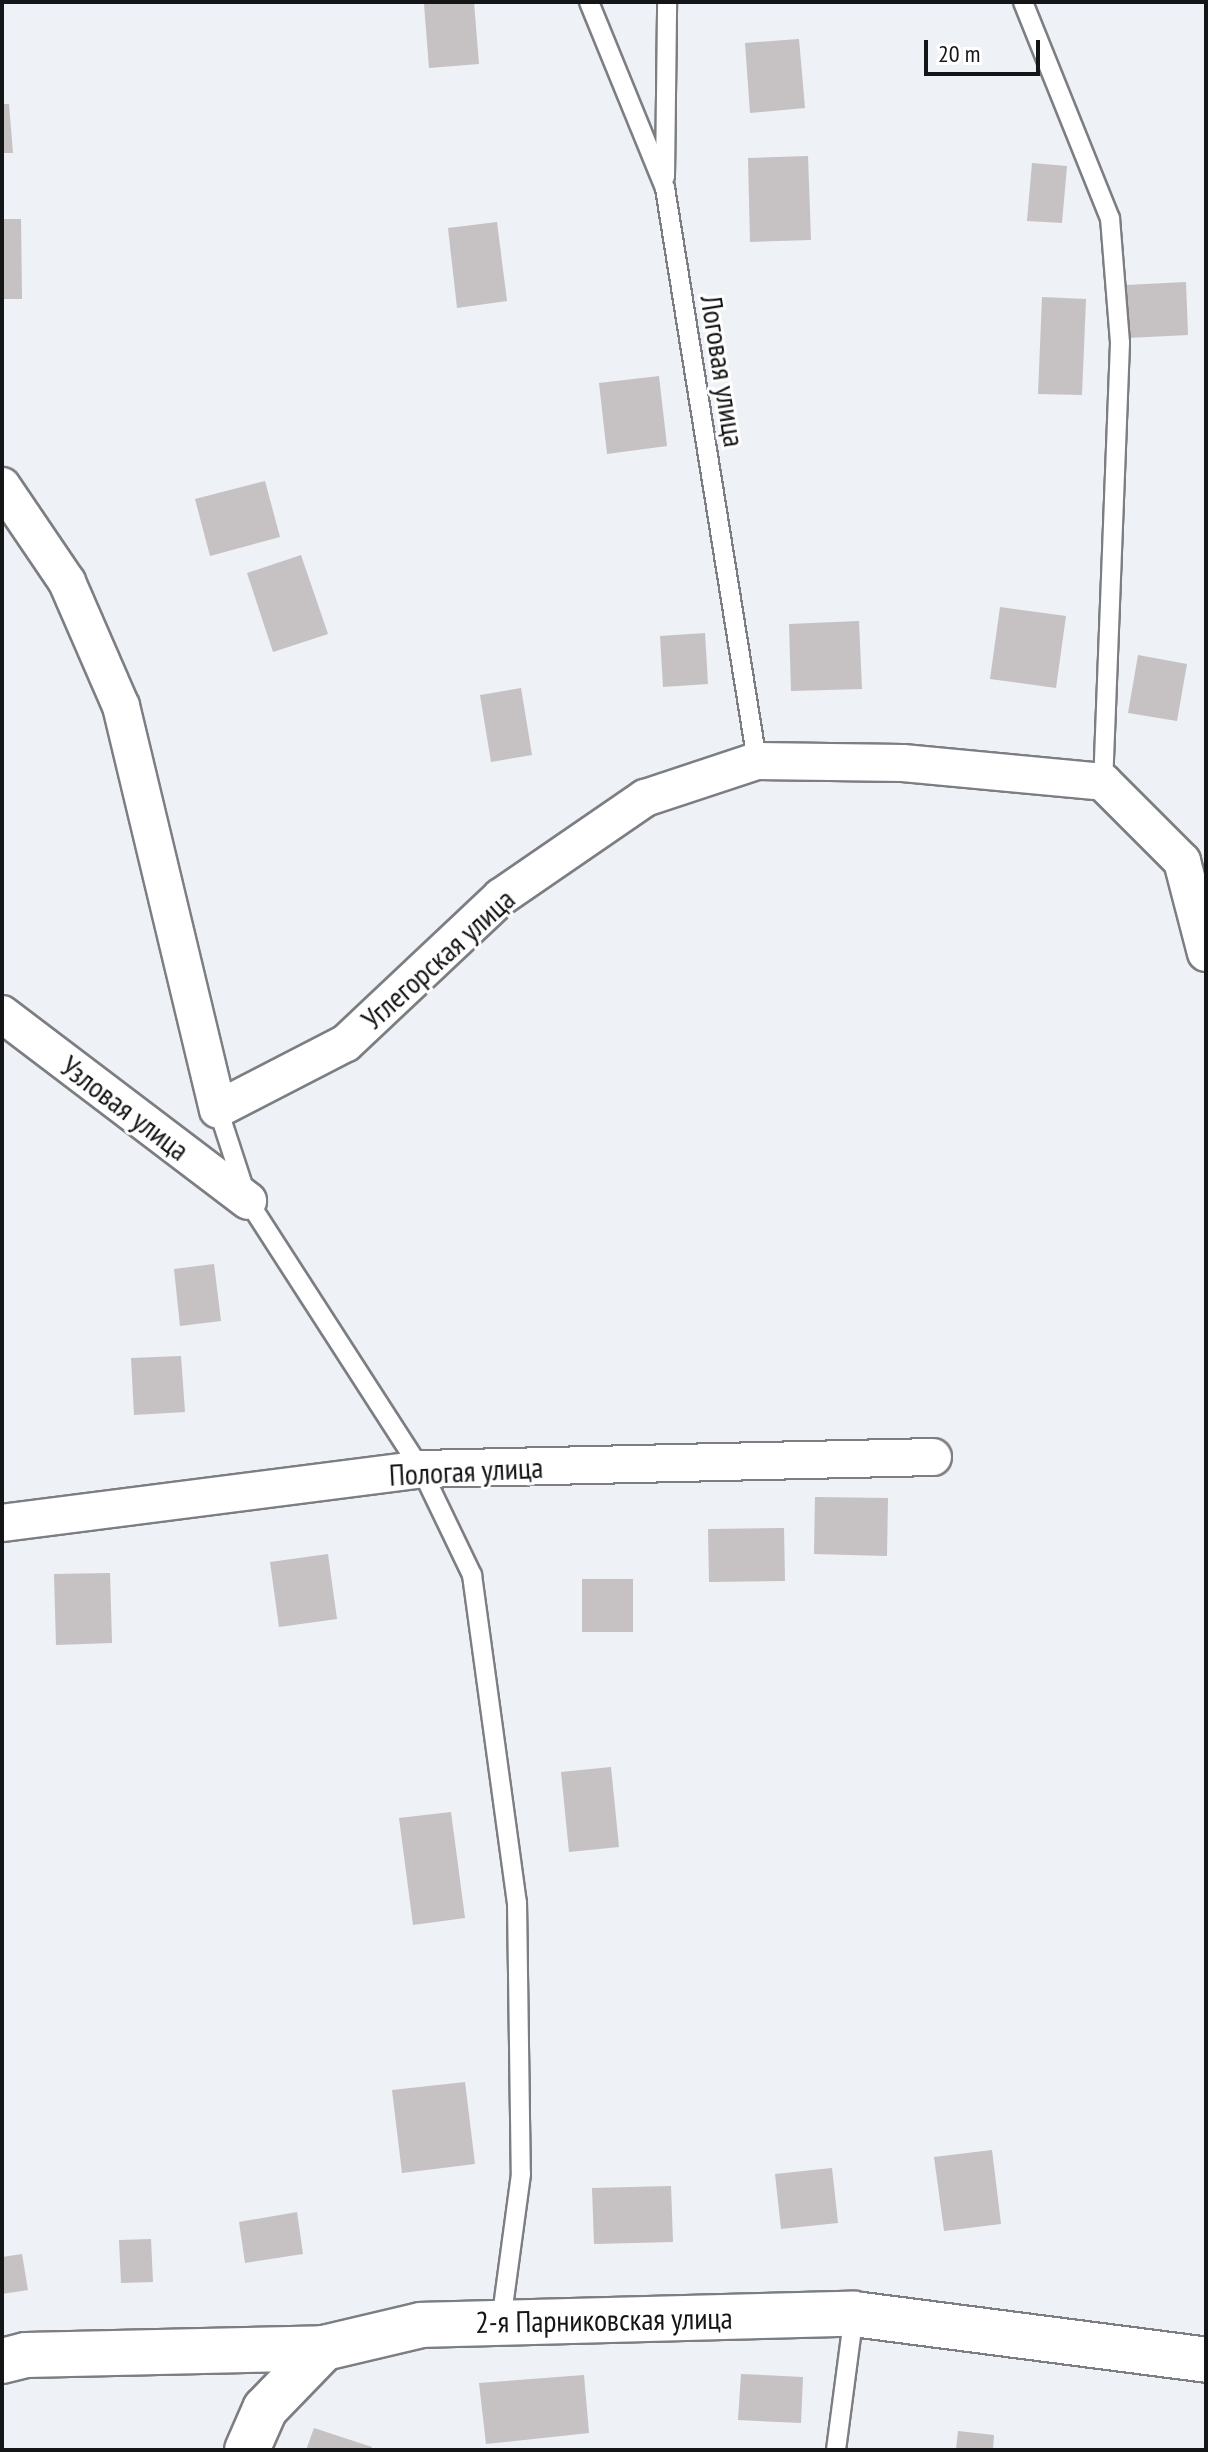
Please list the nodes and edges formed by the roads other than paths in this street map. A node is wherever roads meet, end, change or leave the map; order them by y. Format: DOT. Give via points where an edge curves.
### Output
graph roads {
  1 [pos="589,2"];
  2 [pos="667,2"];
  3 [pos="1023,2"];
  4 [pos="665,188"];
  5 [pos="2,486"];
  6 [pos="757,761"];
  7 [pos="1103,782"];
  8 [pos="1194,861"];
  9 [pos="1206,953"];
  10 [pos="2,1014"];
  11 [pos="218,1109"];
  12 [pos="248,1201"];
  13 [pos="933,1457"];
  14 [pos="421,1469"];
  15 [pos="2,1523"];
  16 [pos="854,2314"];
  17 [pos="501,2322"];
  18 [pos="324,2348"];
  19 [pos="1206,2360"];
  20 [pos="2,2361"];
  21 [pos="247,2450"];
  22 [pos="836,2450"];
  1 -- 4 [label="lane, Логовая улица"];
  2 -- 4 [label="lane"];
  3 -- 7 [label="lane" via="1110,218 1120,343"];
  4 -- 6 [label="lane, Логовая улица"];
  5 -- 11 [label="street" via="67,582 121,706"];
  6 -- 7 [label="street, Углегорская улица" via="903,763"];
  6 -- 11 [label="street, Углегорская улица" via="645,798 501,897 346,1043"];
  7 -- 8 [label="street"];
  8 -- 9 [label="street"];
  10 -- 12 [label="street, Узловая улица"];
  11 -- 12 [label="lane"];
  12 -- 14 [label="lane"];
  13 -- 14 [label="street, Пологая улица"];
  14 -- 15 [label="street, Пологая улица"];
  14 -- 17 [label="lane" via="472,1575 517,1902 521,2174"];
  16 -- 17 [label="street, 2-я Парниковская улица"];
  16 -- 19 [label="street, 2-я Парниковская улица"];
  16 -- 22 [label="lane"];
  17 -- 18 [label="street, 2-я Парниковская улица" via="421,2325"];
  18 -- 20 [label="street, 2-я Парниковская улица" via="26,2355"];
  18 -- 21 [label="street" via="265,2409"];
}
